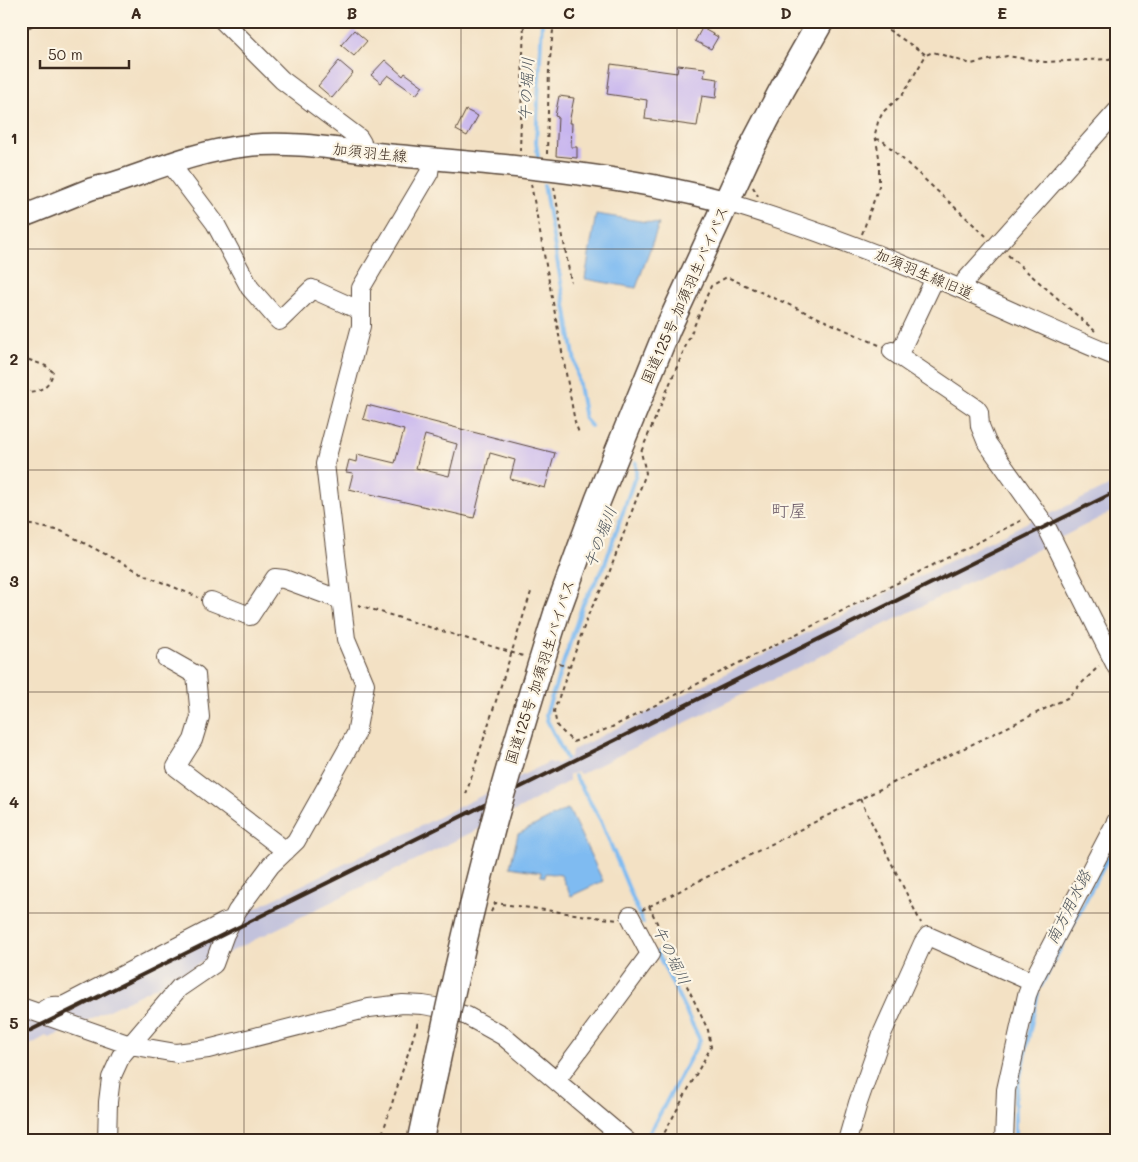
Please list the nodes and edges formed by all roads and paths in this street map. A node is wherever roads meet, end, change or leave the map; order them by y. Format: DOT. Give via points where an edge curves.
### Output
graph roads {
  1 [pos="44,21"];
  2 [pos="223,21"];
  3 [pos="524,21"];
  4 [pos="554,21"];
  5 [pos="809,21"];
  6 [pos="821,21"];
  7 [pos="875,21"];
  8 [pos="21,30"];
  9 [pos="926,55"];
  10 [pos="1117,55"];
  11 [pos="783,88"];
  12 [pos="1117,111"];
  13 [pos="362,152"];
  14 [pos="431,158"];
  15 [pos="171,162"];
  16 [pos="525,168"];
  17 [pos="552,171"];
  18 [pos="726,202"];
  19 [pos="21,217"];
  20 [pos="857,246"];
  21 [pos="935,278"];
  22 [pos="571,282"];
  23 [pos="962,289"];
  24 [pos="361,311"];
  25 [pos="895,352"];
  26 [pos="21,357"];
  27 [pos="1117,357"];
  28 [pos="21,391"];
  29 [pos="579,433"];
  30 [pos="1037,512"];
  31 [pos="21,523"];
  32 [pos="532,589"];
  33 [pos="341,600"];
  34 [pos="210,601"];
  35 [pos="510,653"];
  36 [pos="527,657"];
  37 [pos="166,658"];
  38 [pos="1113,662"];
  39 [pos="553,663"];
  40 [pos="570,667"];
  41 [pos="466,794"];
  42 [pos="860,799"];
  43 [pos="1117,820"];
  44 [pos="286,851"];
  45 [pos="649,906"];
  46 [pos="489,916"];
  47 [pos="630,916"];
  48 [pos="232,920"];
  49 [pos="928,936"];
  50 [pos="1032,982"];
  51 [pos="423,1005"];
  52 [pos="21,1007"];
  53 [pos="41,1014"];
  54 [pos="130,1045"];
  55 [pos="556,1081"];
  56 [pos="108,1141"];
  57 [pos="380,1141"];
  58 [pos="420,1141"];
  59 [pos="626,1141"];
  60 [pos="660,1141"];
  61 [pos="847,1141"];
  62 [pos="1004,1141"];
  1 -- 8 [label="path"];
  2 -- 13 [label="street" via="282,80 359,138"];
  3 -- 16 [label="path" via="520,112"];
  4 -- 17 [label="path" via="547,152 547,162"];
  5 -- 11 [label="highway, 国道125号 加須羽生バイパス" via="791,58"];
  6 -- 11 [label="highway, 国道125号 加須羽生バイパス"];
  7 -- 9 [label="path"];
  9 -- 10 [label="path" via="933,52 971,64 1007,56 1046,62"];
  9 -- 20 [label="path" via="903,94 883,112 878,122 875,134 879,186"];
  11 -- 18 [label="highway, 国道125号 加須羽生バイパス"];
  12 -- 23 [label="street" via="966,280"];
  13 -- 14 [label="main road, 加須羽生線"];
  13 -- 15 [label="main road, 加須羽生線" via="262,144 219,149"];
  14 -- 16 [label="main road, 加須羽生線"];
  14 -- 24 [label="street" via="429,174 361,288"];
  15 -- 19 [label="main road, 加須羽生線"];
  15 -- 24 [label="street" via="215,223 250,288 280,321 312,289"];
  16 -- 17 [label="main road, 加須羽生線"];
  16 -- 29 [label="path"];
  17 -- 18 [label="main road, 加須羽生線" via="644,183"];
  17 -- 22 [label="path"];
  18 -- 20 [label="street, 加須羽生線旧道"];
  18 -- 58 [label="highway, 国道125号 加須羽生バイパス, bridge" via="638,398 557,612 489,840"];
  20 -- 21 [label="street, 加須羽生線旧道"];
  21 -- 23 [label="street, 加須羽生線旧道"];
  21 -- 25 [label="street"];
  23 -- 27 [label="street, 加須羽生線旧道"];
  24 -- 33 [label="street" via="325,464"];
  25 -- 30 [label="street" via="976,408 987,443"];
  25 -- 40 [label="path" via="727,276 711,286 641,452 646,474"];
  26 -- 28 [label="path" via="53,372 52,379 43,388 32,393"];
  30 -- 38 [label="street"];
  30 -- 40 [label="path" via="621,722 573,742 557,726 554,711"];
  31 -- 34 [label="path" via="61,531 149,577"];
  32 -- 35 [label="path"];
  33 -- 34 [label="street" via="275,578 250,616"];
  33 -- 35 [label="path"];
  33 -- 44 [label="street" via="346,639 365,684 356,734 296,841"];
  35 -- 36 [label="path"];
  35 -- 41 [label="path"];
  37 -- 44 [label="street" via="196,675 200,717 192,740 176,768"];
  38 -- 42 [label="path" via="1067,698"];
  39 -- 40 [label="path"];
  42 -- 45 [label="path"];
  42 -- 49 [label="path"];
  43 -- 50 [label="street"];
  44 -- 48 [label="street" via="271,865"];
  45 -- 47 [label="path"];
  45 -- 60 [label="path" via="708,1030 712,1047"];
  46 -- 47 [label="path" via="495,903 619,921"];
  47 -- 55 [label="street" via="650,954"];
  48 -- 53 [label="street" via="63,1006 45,1008"];
  48 -- 54 [label="street" via="214,964 179,988"];
  49 -- 50 [label="street"];
  49 -- 61 [label="street" via="882,1034"];
  50 -- 62 [label="street" via="1006,1090"];
  51 -- 54 [label="street" via="368,1008 208,1049 176,1053"];
  51 -- 55 [label="street" via="467,1016 488,1027 514,1044"];
  51 -- 57 [label="path"];
  52 -- 53 [label="street"];
  53 -- 54 [label="street"];
  54 -- 56 [label="street" via="111,1078"];
  55 -- 59 [label="street"];
}
